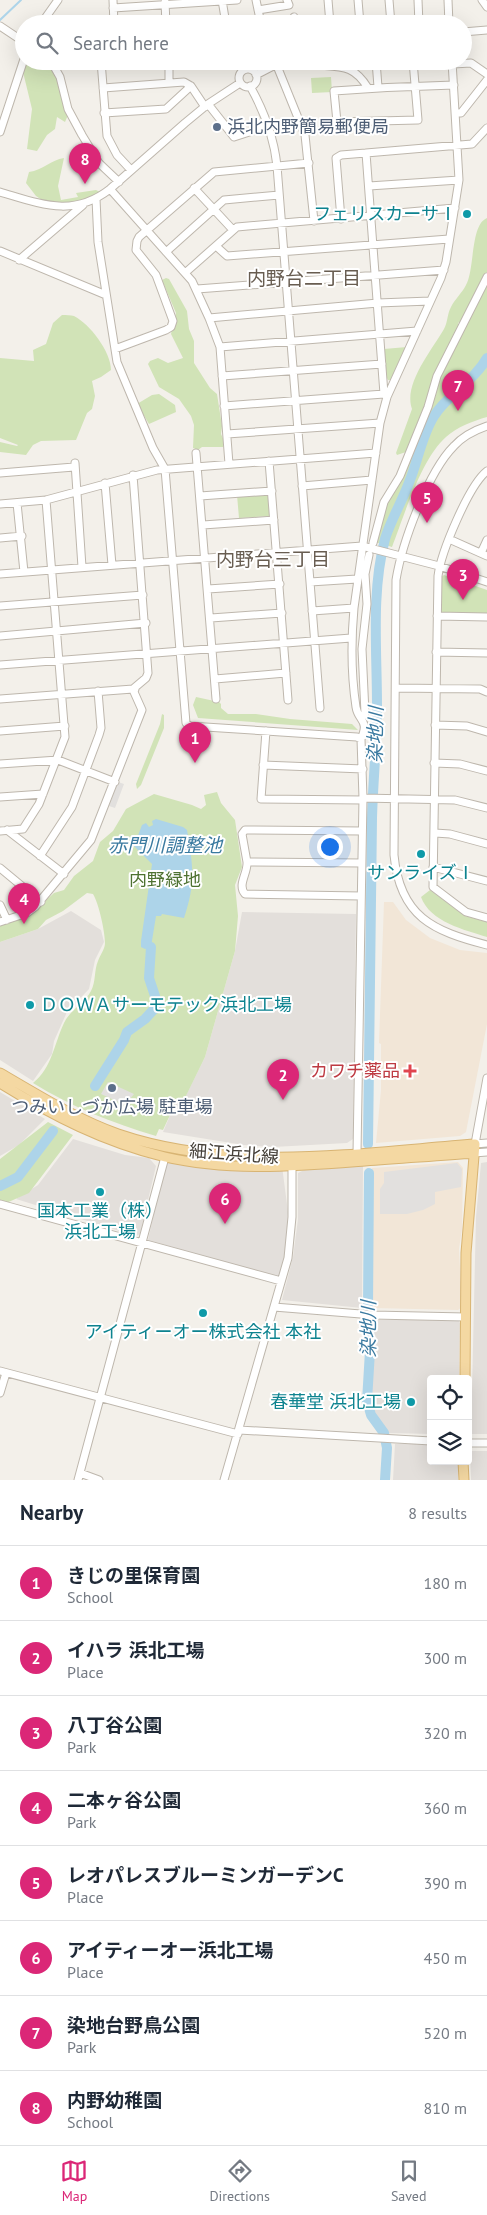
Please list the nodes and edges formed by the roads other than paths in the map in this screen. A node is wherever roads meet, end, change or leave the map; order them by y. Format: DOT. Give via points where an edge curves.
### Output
graph roads {
  1 [pos="58,0"];
  2 [pos="237,0"];
  3 [pos="256,0"];
  4 [pos="287,0"];
  5 [pos="328,0"];
  6 [pos="358,0"];
  7 [pos="389,0"];
  8 [pos="418,0"];
  9 [pos="448,0"];
  10 [pos="482,0"];
  11 [pos="222,1"];
  12 [pos="165,2"];
  13 [pos="113,4"];
  14 [pos="487,7"];
  15 [pos="258,10"];
  16 [pos="47,15"];
  17 [pos="166,15"];
  18 [pos="224,15"];
  19 [pos="259,15"];
  20 [pos="329,15"];
  21 [pos="359,15"];
  22 [pos="390,15"];
  23 [pos="419,15"];
  24 [pos="449,15"];
  25 [pos="0,26"];
  26 [pos="487,30"];
  27 [pos="472,31"];
  28 [pos="15,36"];
  29 [pos="472,63"];
  30 [pos="20,70"];
  31 [pos="56,70"];
  32 [pos="102,70"];
  33 [pos="169,70"];
  34 [pos="243,70"];
  35 [pos="250,70"];
  36 [pos="263,70"];
  37 [pos="279,70"];
  38 [pos="351,70"];
  39 [pos="377,70"];
  40 [pos="414,70"];
  41 [pos="453,70"];
  42 [pos="256,74"];
  43 [pos="487,74"];
  44 [pos="487,80"];
  45 [pos="169,83"];
  46 [pos="240,83"];
  47 [pos="454,85"];
  48 [pos="191,86"];
  49 [pos="250,86"];
  50 [pos="415,86"];
  51 [pos="378,87"];
  52 [pos="103,88"];
  53 [pos="368,88"];
  54 [pos="206,105"];
  55 [pos="104,113"];
  56 [pos="456,113"];
  57 [pos="268,126"];
  58 [pos="487,128"];
  59 [pos="0,132"];
  60 [pos="458,146"];
  61 [pos="366,153"];
  62 [pos="309,163"];
  63 [pos="277,166"];
  64 [pos="131,170"];
  65 [pos="460,180"];
  66 [pos="119,182"];
  67 [pos="369,186"];
  68 [pos="194,188"];
  69 [pos="110,189"];
  70 [pos="0,192"];
  71 [pos="279,195"];
  72 [pos="96,199"];
  73 [pos="84,204"];
  74 [pos="455,208"];
  75 [pos="214,209"];
  76 [pos="371,217"];
  77 [pos="341,219"];
  78 [pos="314,221"];
  79 [pos="282,223"];
  80 [pos="147,230"];
  81 [pos="234,230"];
  82 [pos="449,239"];
  83 [pos="373,245"];
  84 [pos="216,246"];
  85 [pos="0,251"];
  86 [pos="166,252"];
  87 [pos="284,253"];
  88 [pos="19,260"];
  89 [pos="444,270"];
  90 [pos="185,273"];
  91 [pos="375,274"];
  92 [pos="487,277"];
  93 [pos="286,282"];
  94 [pos="197,289"];
  95 [pos="106,295"];
  96 [pos="430,301"];
  97 [pos="378,303"];
  98 [pos="289,310"];
  99 [pos="209,318"];
  100 [pos="417,331"];
  101 [pos="380,333"];
  102 [pos="291,341"];
  103 [pos="220,347"];
  104 [pos="115,349"];
  105 [pos="382,364"];
  106 [pos="293,370"];
  107 [pos="222,376"];
  108 [pos="383,376"];
  109 [pos="392,386"];
  110 [pos="385,395"];
  111 [pos="295,400"];
  112 [pos="224,406"];
  113 [pos="380,423"];
  114 [pos="487,426"];
  115 [pos="298,428"];
  116 [pos="227,434"];
  117 [pos="196,453"];
  118 [pos="376,453"];
  119 [pos="300,459"];
  120 [pos="269,461"];
  121 [pos="229,464"];
  122 [pos="197,466"];
  123 [pos="165,469"];
  124 [pos="487,471"];
  125 [pos="0,473"];
  126 [pos="133,475"];
  127 [pos="372,480"];
  128 [pos="105,483"];
  129 [pos="302,486"];
  130 [pos="76,491"];
  131 [pos="272,491"];
  132 [pos="200,496"];
  133 [pos="46,500"];
  134 [pos="18,503"];
  135 [pos="0,504"];
  136 [pos="274,520"];
  137 [pos="203,525"];
  138 [pos="22,536"];
  139 [pos="0,538"];
  140 [pos="449,539"];
  141 [pos="487,540"];
  142 [pos="362,546"];
  143 [pos="308,549"];
  144 [pos="372,549"];
  145 [pos="277,551"];
  146 [pos="484,554"];
  147 [pos="400,556"];
  148 [pos="206,558"];
  149 [pos="172,560"];
  150 [pos="140,563"];
  151 [pos="112,565"];
  152 [pos="439,566"];
  153 [pos="82,567"];
  154 [pos="53,570"];
  155 [pos="24,572"];
  156 [pos="0,574"];
  157 [pos="357,578"];
  158 [pos="310,582"];
  159 [pos="487,582"];
  160 [pos="280,584"];
  161 [pos="208,590"];
  162 [pos="143,595"];
  163 [pos="55,602"];
  164 [pos="0,606"];
  165 [pos="354,608"];
  166 [pos="312,611"];
  167 [pos="282,614"];
  168 [pos="437,616"];
  169 [pos="487,616"];
  170 [pos="211,618"];
  171 [pos="146,623"];
  172 [pos="58,630"];
  173 [pos="0,636"];
  174 [pos="351,638"];
  175 [pos="315,641"];
  176 [pos="284,644"];
  177 [pos="213,649"];
  178 [pos="179,651"];
  179 [pos="436,652"];
  180 [pos="487,653"];
  181 [pos="148,654"];
  182 [pos="60,660"];
  183 [pos="0,665"];
  184 [pos="286,673"];
  185 [pos="215,679"];
  186 [pos="396,688"];
  187 [pos="435,689"];
  188 [pos="98,691"];
  189 [pos="135,692"];
  190 [pos="487,692"];
  191 [pos="63,693"];
  192 [pos="0,699"];
  193 [pos="216,699"];
  194 [pos="288,700"];
  195 [pos="320,708"];
  196 [pos="362,718"];
  197 [pos="434,725"];
  198 [pos="65,726"];
  199 [pos="266,731"];
  200 [pos="0,732"];
  201 [pos="487,732"];
  202 [pos="361,739"];
  203 [pos="58,760"];
  204 [pos="434,763"];
  205 [pos="0,764"];
  206 [pos="263,765"];
  207 [pos="363,769"];
  208 [pos="86,771"];
  209 [pos="487,771"];
  210 [pos="115,782"];
  211 [pos="44,794"];
  212 [pos="0,797"];
  213 [pos="364,799"];
  214 [pos="394,799"];
  215 [pos="434,800"];
  216 [pos="487,808"];
  217 [pos="23,829"];
  218 [pos="4,831"];
  219 [pos="362,831"];
  220 [pos="435,834"];
  221 [pos="16,838"];
  222 [pos="487,844"];
  223 [pos="40,856"];
  224 [pos="247,862"];
  225 [pos="361,863"];
  226 [pos="433,867"];
  227 [pos="0,868"];
  228 [pos="64,874"];
  229 [pos="487,881"];
  230 [pos="361,896"];
  231 [pos="41,902"];
  232 [pos="0,905"];
  233 [pos="487,918"];
  234 [pos="4,921"];
  235 [pos="487,946"];
  236 [pos="0,1073"];
  237 [pos="487,1078"];
  238 [pos="0,1083"];
  239 [pos="487,1143"];
  240 [pos="475,1149"];
  241 [pos="487,1152"];
  242 [pos="366,1156"];
  243 [pos="166,1157"];
  244 [pos="292,1166"];
  245 [pos="0,1204"];
  246 [pos="141,1244"];
  247 [pos="282,1281"];
  248 [pos="274,1307"];
  249 [pos="465,1317"];
  250 [pos="3,1372"];
  251 [pos="465,1375"];
  252 [pos="0,1393"];
  253 [pos="100,1397"];
  254 [pos="238,1432"];
  255 [pos="427,1441"];
  256 [pos="472,1443"];
  257 [pos="487,1443"];
  258 [pos="463,1465"];
  259 [pos="79,1476"];
  260 [pos="99,1480"];
  261 [pos="224,1480"];
  262 [pos="464,1480"];
  1 -- 16 [label="street"];
  2 -- 11 [label="street"];
  3 -- 15 [label="street"];
  4 -- 15 [label="street" via="289,5"];
  5 -- 20 [label="street"];
  6 -- 21 [label="street"];
  7 -- 22 [label="street"];
  8 -- 23 [label="street"];
  9 -- 24 [label="street"];
  10 -- 14 [label="street"];
  11 -- 12 [label="street"];
  11 -- 18 [label="street"];
  12 -- 13 [label="street"];
  12 -- 17 [label="street"];
  15 -- 19 [label="street"];
  25 -- 28 [label="street"];
  26 -- 27 [label="street"];
  29 -- 43 [label="street"];
  30 -- 59 [label="street"];
  31 -- 66 [label="street" via="68,109 82,135 99,163"];
  32 -- 52 [label="street"];
  33 -- 45 [label="street"];
  34 -- 46 [label="street" via="239,74"];
  35 -- 42 [label="street"];
  36 -- 42 [label="street"];
  37 -- 62 [label="street" via="301,122"];
  38 -- 53 [label="street"];
  39 -- 51 [label="street"];
  40 -- 50 [label="street"];
  41 -- 47 [label="street"];
  42 -- 49 [label="street" via="255,83"];
  44 -- 56 [label="street" via="461,113"];
  45 -- 48 [label="street" via="184,82"];
  45 -- 52 [label="street"];
  46 -- 49 [label="street"];
  46 -- 54 [label="street"];
  47 -- 50 [label="street"];
  47 -- 56 [label="street"];
  48 -- 54 [label="street"];
  48 -- 55 [label="street" via="166,109"];
  49 -- 57 [label="street"];
  50 -- 51 [label="street"];
  50 -- 53 [label="street" via="418,120 337,122 334,91"];
  51 -- 53 [label="street"];
  52 -- 55 [label="street"];
  54 -- 57 [label="street" via="234,138"];
  54 -- 64 [label="street"];
  55 -- 64 [label="street" via="106,136"];
  56 -- 60 [label="street"];
  57 -- 63 [label="street"];
  58 -- 60 [label="street" via="472,144"];
  60 -- 61 [label="street"];
  60 -- 65 [label="street"];
  61 -- 67 [label="street"];
  61 -- 77 [label="street" via="336,158"];
  62 -- 63 [label="street"];
  62 -- 78 [label="street"];
  63 -- 68 [label="street" via="219,170"];
  63 -- 71 [label="street"];
  64 -- 66 [label="street"];
  65 -- 67 [label="street"];
  65 -- 74 [label="street"];
  66 -- 69 [label="street"];
  67 -- 76 [label="street"];
  68 -- 75 [label="street"];
  68 -- 80 [label="street"];
  69 -- 72 [label="street"];
  69 -- 80 [label="street"];
  70 -- 73 [label="street" via="51,206"];
  71 -- 75 [label="street" via="227,199"];
  71 -- 79 [label="street"];
  72 -- 73 [label="street"];
  72 -- 95 [label="street"];
  73 -- 88 [label="street"];
  74 -- 76 [label="street"];
  74 -- 82 [label="street"];
  75 -- 81 [label="street"];
  75 -- 86 [label="street"];
  76 -- 77 [label="street"];
  76 -- 83 [label="street"];
  77 -- 78 [label="street"];
  78 -- 79 [label="street"];
  79 -- 81 [label="street"];
  79 -- 87 [label="street"];
  80 -- 86 [label="street"];
  80 -- 104 [label="street" via="136,241 136,250 156,275 173,321 166,330"];
  81 -- 84 [label="street"];
  82 -- 83 [label="street"];
  82 -- 89 [label="street"];
  83 -- 87 [label="street"];
  83 -- 91 [label="street"];
  84 -- 87 [label="street" via="227,256"];
  84 -- 90 [label="street"];
  85 -- 88 [label="street"];
  86 -- 90 [label="street"];
  87 -- 93 [label="street"];
  88 -- 95 [label="street"];
  89 -- 91 [label="street"];
  89 -- 96 [label="street"];
  90 -- 94 [label="street"];
  91 -- 93 [label="street"];
  91 -- 97 [label="street"];
  92 -- 144 [label="street" via="437,376 400,476 384,502"];
  93 -- 94 [label="street"];
  93 -- 98 [label="street"];
  94 -- 99 [label="street"];
  95 -- 104 [label="street"];
  96 -- 97 [label="street"];
  96 -- 100 [label="street"];
  97 -- 98 [label="street"];
  97 -- 101 [label="street"];
  98 -- 99 [label="street"];
  98 -- 102 [label="street"];
  99 -- 103 [label="street"];
  100 -- 101 [label="street"];
  100 -- 109 [label="street"];
  101 -- 102 [label="street"];
  101 -- 105 [label="street"];
  102 -- 103 [label="street"];
  102 -- 106 [label="street"];
  103 -- 107 [label="street"];
  104 -- 123 [label="street" via="135,406"];
  105 -- 106 [label="street"];
  105 -- 108 [label="street"];
  106 -- 107 [label="street"];
  106 -- 111 [label="street"];
  107 -- 112 [label="street"];
  108 -- 109 [label="street"];
  108 -- 110 [label="street"];
  109 -- 110 [label="street"];
  110 -- 111 [label="street"];
  110 -- 113 [label="street"];
  111 -- 112 [label="street"];
  111 -- 115 [label="street"];
  112 -- 116 [label="street"];
  113 -- 115 [label="street"];
  113 -- 118 [label="street"];
  114 -- 147 [label="street" via="460,440 443,459 434,473"];
  115 -- 116 [label="street"];
  115 -- 119 [label="street"];
  116 -- 121 [label="street"];
  117 -- 122 [label="street"];
  118 -- 119 [label="street"];
  118 -- 127 [label="street"];
  119 -- 120 [label="street"];
  119 -- 129 [label="street"];
  120 -- 121 [label="street"];
  120 -- 131 [label="street"];
  121 -- 122 [label="street"];
  122 -- 123 [label="street"];
  122 -- 132 [label="street"];
  123 -- 126 [label="street"];
  123 -- 149 [label="street"];
  124 -- 140 [label="street" via="476,482"];
  125 -- 130 [label="street" via="74,465"];
  126 -- 128 [label="street"];
  126 -- 150 [label="street"];
  127 -- 129 [label="street"];
  127 -- 142 [label="street"];
  128 -- 130 [label="street"];
  128 -- 151 [label="street"];
  129 -- 143 [label="street"];
  130 -- 133 [label="street"];
  130 -- 153 [label="street"];
  131 -- 132 [label="street"];
  131 -- 136 [label="street"];
  132 -- 137 [label="street"];
  133 -- 134 [label="street"];
  133 -- 154 [label="street"];
  134 -- 135 [label="street"];
  134 -- 138 [label="street"];
  136 -- 137 [label="street"];
  136 -- 145 [label="street"];
  137 -- 148 [label="street"];
  138 -- 139 [label="street"];
  138 -- 155 [label="street"];
  140 -- 146 [label="street"];
  140 -- 152 [label="street"];
  141 -- 146 [label="street"];
  142 -- 143 [label="street"];
  142 -- 144 [label="street"];
  142 -- 157 [label="street"];
  143 -- 145 [label="street"];
  143 -- 158 [label="street"];
  144 -- 147 [label="street"];
  144 -- 196 [label="street" via="365,574 367,604 362,649 365,713"];
  145 -- 148 [label="street"];
  145 -- 160 [label="street"];
  147 -- 152 [label="street"];
  147 -- 186 [label="street" via="396,580"];
  148 -- 149 [label="street"];
  148 -- 161 [label="street"];
  149 -- 150 [label="street"];
  149 -- 178 [label="street"];
  150 -- 151 [label="street"];
  150 -- 162 [label="street"];
  151 -- 153 [label="street"];
  152 -- 159 [label="street"];
  152 -- 168 [label="street"];
  153 -- 154 [label="street"];
  154 -- 155 [label="street"];
  154 -- 163 [label="street"];
  155 -- 156 [label="street"];
  157 -- 158 [label="street"];
  157 -- 165 [label="street"];
  158 -- 166 [label="street"];
  160 -- 161 [label="street"];
  160 -- 167 [label="street"];
  161 -- 170 [label="street"];
  162 -- 163 [label="street"];
  162 -- 171 [label="street"];
  163 -- 164 [label="street"];
  163 -- 172 [label="street"];
  165 -- 166 [label="street"];
  165 -- 174 [label="street"];
  166 -- 175 [label="street"];
  167 -- 170 [label="street"];
  167 -- 176 [label="street"];
  168 -- 169 [label="street"];
  168 -- 179 [label="street"];
  170 -- 177 [label="street"];
  171 -- 172 [label="street"];
  171 -- 181 [label="street"];
  172 -- 173 [label="street"];
  172 -- 182 [label="street"];
  174 -- 175 [label="street"];
  174 -- 196 [label="street" via="356,710"];
  175 -- 176 [label="street"];
  175 -- 195 [label="street"];
  176 -- 177 [label="street"];
  176 -- 184 [label="street"];
  177 -- 178 [label="street"];
  177 -- 185 [label="street"];
  178 -- 181 [label="street"];
  178 -- 199 [label="street" via="186,723 190,726"];
  179 -- 180 [label="street"];
  179 -- 187 [label="street"];
  181 -- 182 [label="street"];
  181 -- 189 [label="street" via="147,675"];
  182 -- 183 [label="street"];
  182 -- 191 [label="street"];
  184 -- 185 [label="street"];
  184 -- 194 [label="street"];
  185 -- 193 [label="street"];
  186 -- 187 [label="street"];
  186 -- 214 [label="street"];
  187 -- 190 [label="street"];
  187 -- 197 [label="street"];
  188 -- 189 [label="street" via="126,689"];
  188 -- 191 [label="street"];
  188 -- 208 [label="street" via="101,728"];
  189 -- 210 [label="street" via="142,710"];
  191 -- 192 [label="street"];
  191 -- 198 [label="street"];
  196 -- 202 [label="street" via="364,731"];
  197 -- 201 [label="street" via="467,726"];
  197 -- 204 [label="street"];
  198 -- 200 [label="street"];
  198 -- 203 [label="street"];
  199 -- 202 [label="street"];
  199 -- 206 [label="street"];
  202 -- 207 [label="street"];
  203 -- 205 [label="street"];
  203 -- 208 [label="street"];
  203 -- 211 [label="street"];
  204 -- 209 [label="street" via="460,764"];
  204 -- 215 [label="street"];
  206 -- 207 [label="street"];
  206 -- 213 [label="street" via="261,799"];
  207 -- 213 [label="street"];
  208 -- 210 [label="street"];
  208 -- 223 [label="street" via="67,817"];
  210 -- 228 [label="street" via="91,840"];
  211 -- 212 [label="street"];
  211 -- 217 [label="street"];
  213 -- 214 [label="street"];
  213 -- 219 [label="street"];
  214 -- 215 [label="street"];
  214 -- 235 [label="street" via="394,855 397,879 405,897 433,927"];
  215 -- 216 [label="street" via="455,800"];
  215 -- 220 [label="street"];
  217 -- 218 [label="street"];
  217 -- 221 [label="street"];
  218 -- 221 [label="street"];
  219 -- 224 [label="street" via="246,830 242,834"];
  219 -- 225 [label="street"];
  220 -- 222 [label="street" via="450,834"];
  220 -- 226 [label="street"];
  221 -- 223 [label="street"];
  223 -- 228 [label="street"];
  224 -- 225 [label="street"];
  224 -- 230 [label="street" via="248,869 242,884 244,894"];
  225 -- 230 [label="street"];
  226 -- 229 [label="street"];
  226 -- 233 [label="street" via="433,887 466,912"];
  227 -- 231 [label="street"];
  228 -- 231 [label="street"];
  230 -- 242 [label="street"];
  231 -- 234 [label="street" via="31,911"];
  232 -- 234 [label="street"];
  236 -- 242 [label="main road, 細江浜北線" via="64,1109 117,1133 170,1148 250,1158"];
  237 -- 240 [label="street"];
  238 -- 243 [label="main road, 細江浜北線" via="92,1134"];
  239 -- 240 [label="street"];
  240 -- 241 [label="street"];
  240 -- 242 [label="main road, 細江浜北線"];
  240 -- 249 [label="main road" via="466,1248"];
  242 -- 244 [label="main road, 細江浜北線"];
  243 -- 244 [label="main road, 細江浜北線" via="224,1165"];
  243 -- 246 [label="street"];
  244 -- 247 [label="street" via="291,1237"];
  245 -- 246 [label="street"];
  246 -- 247 [label="street"];
  246 -- 253 [label="street"];
  247 -- 248 [label="street"];
  248 -- 249 [label="street" via="373,1315"];
  248 -- 254 [label="street"];
  249 -- 251 [label="main road"];
  250 -- 252 [label="street"];
  250 -- 253 [label="street"];
  253 -- 254 [label="street"];
  253 -- 259 [label="street"];
  254 -- 255 [label="street"];
  254 -- 261 [label="street"];
  256 -- 257 [label="street"];
  258 -- 262 [label="main road"];
  259 -- 260 [label="street"];
}
